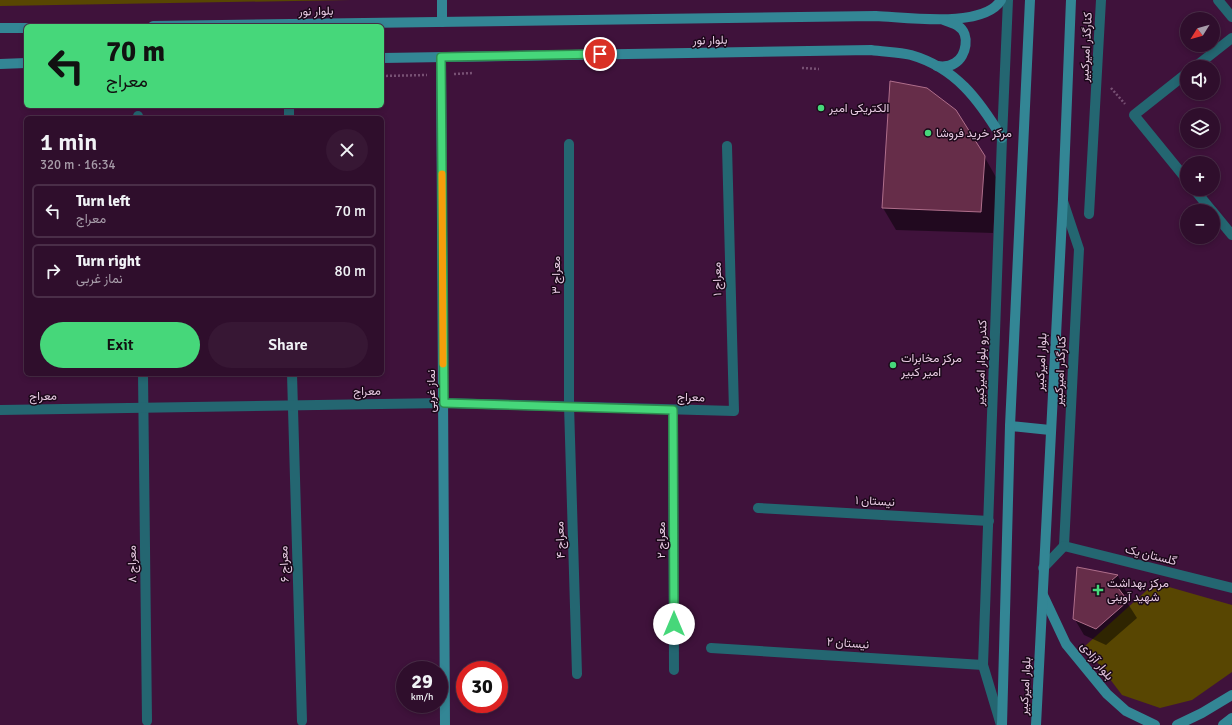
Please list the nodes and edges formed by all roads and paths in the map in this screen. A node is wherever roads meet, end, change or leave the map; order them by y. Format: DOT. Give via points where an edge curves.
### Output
graph roads {
  1 [pos="442,0"];
  2 [pos="1001,0"];
  3 [pos="1008,0"];
  4 [pos="1030,0"];
  5 [pos="1070,0"];
  6 [pos="1102,0"];
  7 [pos="1218,0"];
  8 [pos="1232,17"];
  9 [pos="939,18"];
  10 [pos="442,22"];
  11 [pos="298,24"];
  12 [pos="0,28"];
  13 [pos="24,28"];
  14 [pos="1232,38"];
  15 [pos="441,57"];
  16 [pos="384,58"];
  17 [pos="1204,60"];
  18 [pos="0,64"];
  19 [pos="24,64"];
  20 [pos="935,66"];
  21 [pos="1098,73"];
  22 [pos="1180,79"];
  23 [pos="1134,115"];
  24 [pos="1002,138"];
  25 [pos="569,144"];
  26 [pos="727,146"];
  27 [pos="1180,171"];
  28 [pos="1200,196"];
  29 [pos="1062,199"];
  30 [pos="1207,204"];
  31 [pos="1089,214"];
  32 [pos="1220,220"];
  33 [pos="1232,235"];
  34 [pos="143,376"];
  35 [pos="292,376"];
  36 [pos="444,403"];
  37 [pos="292,405"];
  38 [pos="569,406"];
  39 [pos="143,407"];
  40 [pos="0,410"];
  41 [pos="673,410"];
  42 [pos="734,411"];
  43 [pos="1010,426"];
  44 [pos="1050,430"];
  45 [pos="758,508"];
  46 [pos="989,521"];
  47 [pos="1064,546"];
  48 [pos="1043,568"];
  49 [pos="1232,588"];
  50 [pos="1042,593"];
  51 [pos="712,648"];
  52 [pos="983,665"];
  53 [pos="674,670"];
  54 [pos="577,674"];
  55 [pos="1232,695"];
  56 [pos="1232,718"];
  57 [pos="147,721"];
  58 [pos="302,721"];
  59 [pos="445,725"];
  60 [pos="1002,725"];
  61 [pos="1036,725"];
  62 [pos="1155,725"];
  63 [pos="1178,725"];
  64 [pos="1223,725"];
  1 -- 10 [label="street"];
  2 -- 9 [label="street, بلوار نور" via="998,6 976,16"];
  3 -- 24 [label="street, کندرو بلوار امیرکبیر"];
  4 -- 43 [label="street, بلوار امیرکبیر"];
  5 -- 29 [label="street, بلوار امیرکبیر"];
  6 -- 21 [label="street, کنارگذر امیرکبیر"];
  7 -- 8 [label="street"];
  9 -- 10 [label="street, بلوار نور" via="876,16"];
  9 -- 20 [label="street" via="959,26 965,35 966,47 963,56 955,63 945,67"];
  10 -- 11 [label="street, بلوار نور"];
  12 -- 13 [label="street"];
  14 -- 17 [label="street"];
  15 -- 16 [label="street, بلوار نور"];
  15 -- 20 [label="street, بلوار نور" via="871,50 911,55"];
  15 -- 36 [label="street, نماز غربی"];
  18 -- 19 [label="street"];
  20 -- 24 [label="street, بلوار نور" via="965,86 984,108"];
  21 -- 23 [label="path"];
  21 -- 31 [label="street, کنارگذر امیرکبیر"];
  22 -- 23 [label="street"];
  23 -- 27 [label="street"];
  24 -- 46 [label="street, کندرو بلوار امیرکبیر"];
  25 -- 38 [label="street, معراج ۳"];
  26 -- 42 [label="street, معراج ۱"];
  28 -- 30 [label="street"];
  29 -- 44 [label="street, بلوار امیرکبیر"];
  29 -- 47 [label="street, کنارگذر امیرکبیر" via="1079,249"];
  32 -- 33 [label="street"];
  34 -- 39 [label="street, معراج ۸"];
  35 -- 37 [label="street, معراج ۶"];
  36 -- 37 [label="street, معراج"];
  36 -- 38 [label="street, معراج"];
  36 -- 59 [label="street, نماز غربی"];
  37 -- 39 [label="street, معراج"];
  37 -- 58 [label="street, معراج ۶"];
  38 -- 41 [label="street, معراج"];
  38 -- 54 [label="street, معراج ۴"];
  39 -- 40 [label="street, معراج"];
  39 -- 57 [label="street, معراج ۸"];
  41 -- 42 [label="street, معراج"];
  41 -- 53 [label="street, معراج ۲"];
  43 -- 44 [label="street"];
  43 -- 60 [label="street, بلوار امیرکبیر"];
  44 -- 48 [label="street, بلوار امیرکبیر"];
  45 -- 46 [label="street, نیستان ۱"];
  46 -- 52 [label="street, کندرو بلوار امیرکبیر"];
  47 -- 48 [label="street"];
  47 -- 49 [label="street, گلستان یک"];
  48 -- 50 [label="street, بلوار امیرکبیر"];
  50 -- 61 [label="street, بلوار امیرکبیر"];
  50 -- 62 [label="street, بلوار آزادی" via="1066,644 1107,694 1126,711"];
  51 -- 52 [label="street, نیستان ۲"];
  52 -- 60 [label="street, کندرو بلوار امیرکبیر"];
  55 -- 63 [label="street"];
  56 -- 64 [label="street"];
}
